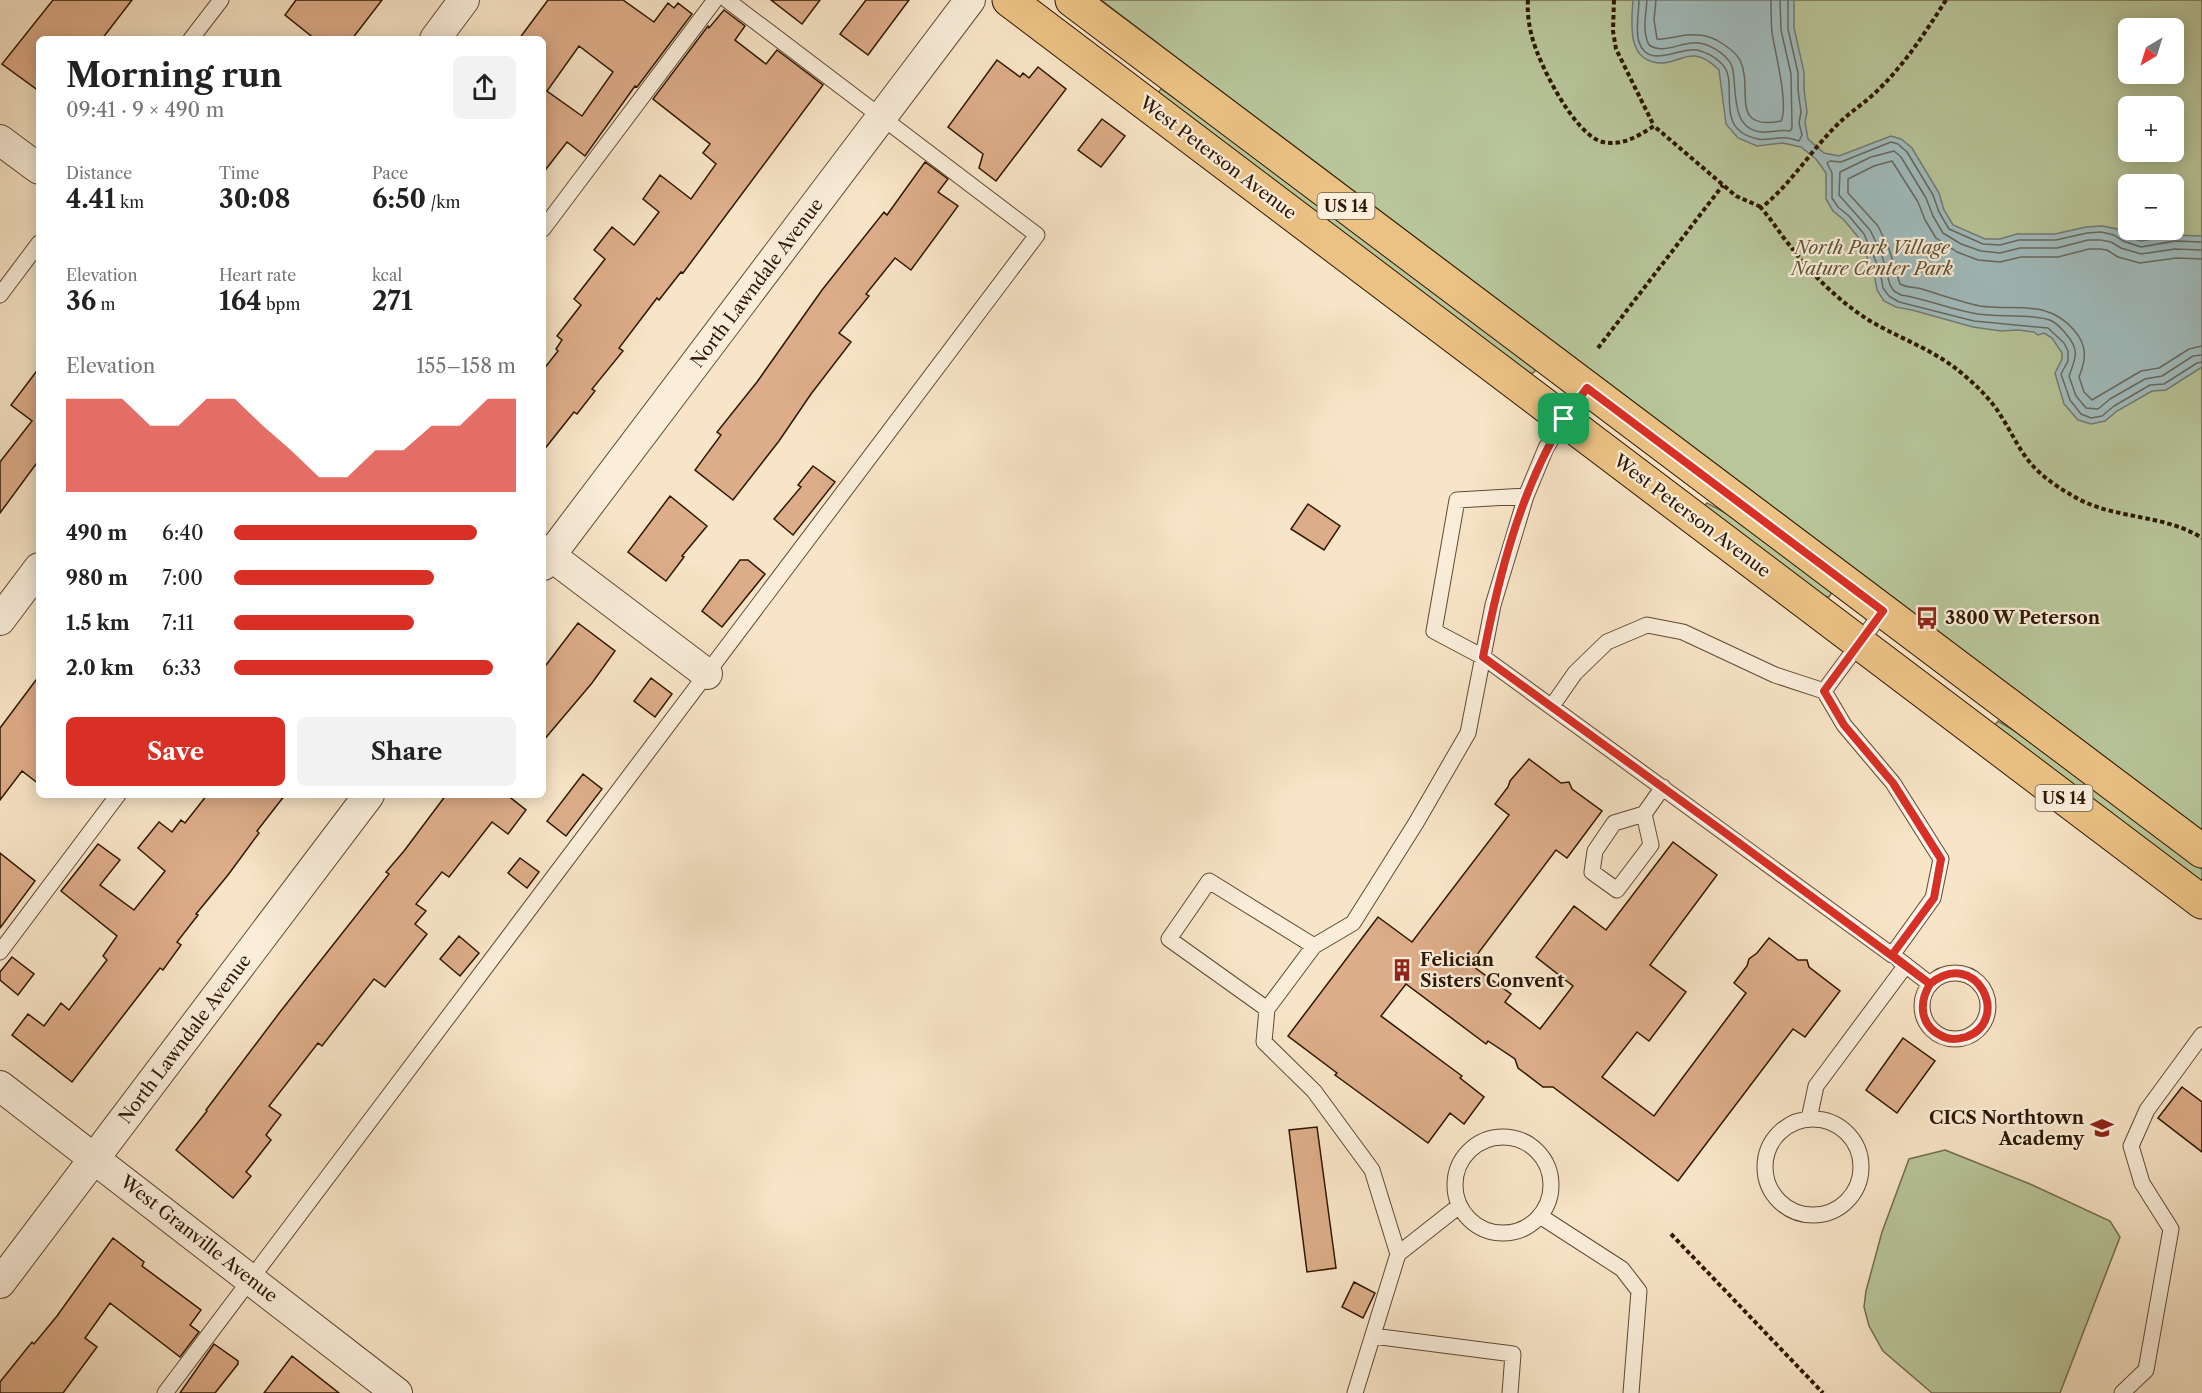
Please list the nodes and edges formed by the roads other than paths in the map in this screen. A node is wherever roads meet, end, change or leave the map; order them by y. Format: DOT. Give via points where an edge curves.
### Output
graph roads {
  1 [pos="220,0"];
  2 [pos="464,0"];
  3 [pos="715,0"];
  4 [pos="727,0"];
  5 [pos="970,0"];
  6 [pos="1009,0"];
  7 [pos="1072,0"];
  8 [pos="193,36"];
  9 [pos="437,36"];
  10 [pos="882,117"];
  11 [pos="0,140"];
  12 [pos="36,167"];
  13 [pos="546,225"];
  14 [pos="36,247"];
  15 [pos="0,295"];
  16 [pos="1587,388"];
  17 [pos="1564,419"];
  18 [pos="1526,496"];
  19 [pos="546,556"];
  20 [pos="546,558"];
  21 [pos="36,572"];
  22 [pos="1883,611"];
  23 [pos="0,620"];
  24 [pos="1860,643"];
  25 [pos="1483,657"];
  26 [pos="707,674"];
  27 [pos="1824,691"];
  28 [pos="1552,706"];
  29 [pos="1663,787"];
  30 [pos="116,798"];
  31 [pos="367,798"];
  32 [pos="1644,814"];
  33 [pos="2202,851"];
  34 [pos="2202,902"];
  35 [pos="1314,946"];
  36 [pos="0,952"];
  37 [pos="1892,955"];
  38 [pos="1906,965"];
  39 [pos="1930,984"];
  40 [pos="1266,1009"];
  41 [pos="2202,1035"];
  42 [pos="0,1086"];
  43 [pos="1809,1119"];
  44 [pos="94,1159"];
  45 [pos="1459,1206"];
  46 [pos="1540,1216"];
  47 [pos="1398,1254"];
  48 [pos="250,1279"];
  49 [pos="0,1283"];
  50 [pos="1373,1336"];
  51 [pos="165,1393"];
  52 [pos="397,1393"];
  53 [pos="1355,1393"];
  54 [pos="1510,1393"];
  55 [pos="1631,1393"];
  56 [pos="2122,1393"];
  1 -- 8 [label="lane"];
  2 -- 9 [label="street"];
  3 -- 13 [label="lane"];
  4 -- 10 [label="lane"];
  5 -- 10 [label="street, North Lawndale Avenue"];
  6 -- 17 [label="main road, West Peterson Avenue / US 14"];
  7 -- 16 [label="main road, US 14"];
  10 -- 19 [label="street, North Lawndale Avenue"];
  10 -- 26 [label="lane" via="1037,235"];
  11 -- 12 [label="street"];
  14 -- 15 [label="lane"];
  16 -- 17 [label="lane"];
  16 -- 22 [label="main road, US 14"];
  17 -- 18 [label="lane" via="1546,448"];
  17 -- 24 [label="main road, West Peterson Avenue / US 14"];
  18 -- 25 [label="lane" via="1493,605"];
  18 -- 25 [label="lane" via="1456,500 1434,631"];
  20 -- 26 [label="street"];
  21 -- 23 [label="street"];
  22 -- 24 [label="lane"];
  22 -- 33 [label="main road, US 14"];
  24 -- 27 [label="lane"];
  24 -- 34 [label="main road, West Peterson Avenue / US 14"];
  25 -- 28 [label="lane"];
  25 -- 35 [label="lane" via="1468,733 1416,823 1353,923"];
  26 -- 48 [label="lane"];
  27 -- 28 [label="lane" via="1775,675 1683,632 1647,626 1607,642 1575,673"];
  27 -- 37 [label="lane" via="1844,725 1893,783 1941,859 1934,898"];
  28 -- 29 [label="lane"];
  29 -- 32 [label="lane"];
  29 -- 37 [label="lane"];
  30 -- 36 [label="lane"];
  31 -- 44 [label="street, North Lawndale Avenue"];
  32 -- 32 [label="lane" via="1651,845 1617,890 1592,872 1595,851 1614,823"];
  35 -- 40 [label="lane"];
  35 -- 40 [label="lane" via="1209,881 1169,939"];
  37 -- 38 [label="lane"];
  38 -- 39 [label="lane"];
  38 -- 43 [label="lane" via="1816,1086"];
  39 -- 39 [label="lane" via="1921,1005 1923,1016 1937,1034 1960,1039 1980,1028 1988,1007 1981,985 1961,973 1950,973"];
  40 -- 47 [label="lane" via="1264,1042 1314,1090 1372,1170"];
  41 -- 56 [label="lane" via="2147,1110 2131,1146 2142,1183 2171,1229 2146,1370"];
  42 -- 44 [label="street, West Granville Avenue"];
  43 -- 43 [label="lane" via="1795,1122 1773,1138 1764,1164 1770,1191 1779,1202 1796,1212 1816,1216 1830,1213 1852,1196 1861,1171 1860,1157 1847,1133 1823,1120"];
  44 -- 48 [label="street, West Granville Avenue"];
  44 -- 49 [label="street, North Lawndale Avenue"];
  45 -- 46 [label="lane" via="1467,1218 1490,1232 1523,1228"];
  45 -- 46 [label="lane" via="1455,1179 1466,1155 1488,1140 1508,1138 1528,1145 1546,1165 1551,1191"];
  45 -- 47 [label="lane"];
  46 -- 55 [label="lane" via="1622,1269 1639,1291"];
  47 -- 50 [label="lane"];
  48 -- 51 [label="lane"];
  48 -- 52 [label="street, West Granville Avenue"];
  50 -- 53 [label="lane"];
  50 -- 54 [label="lane" via="1513,1354"];
}
